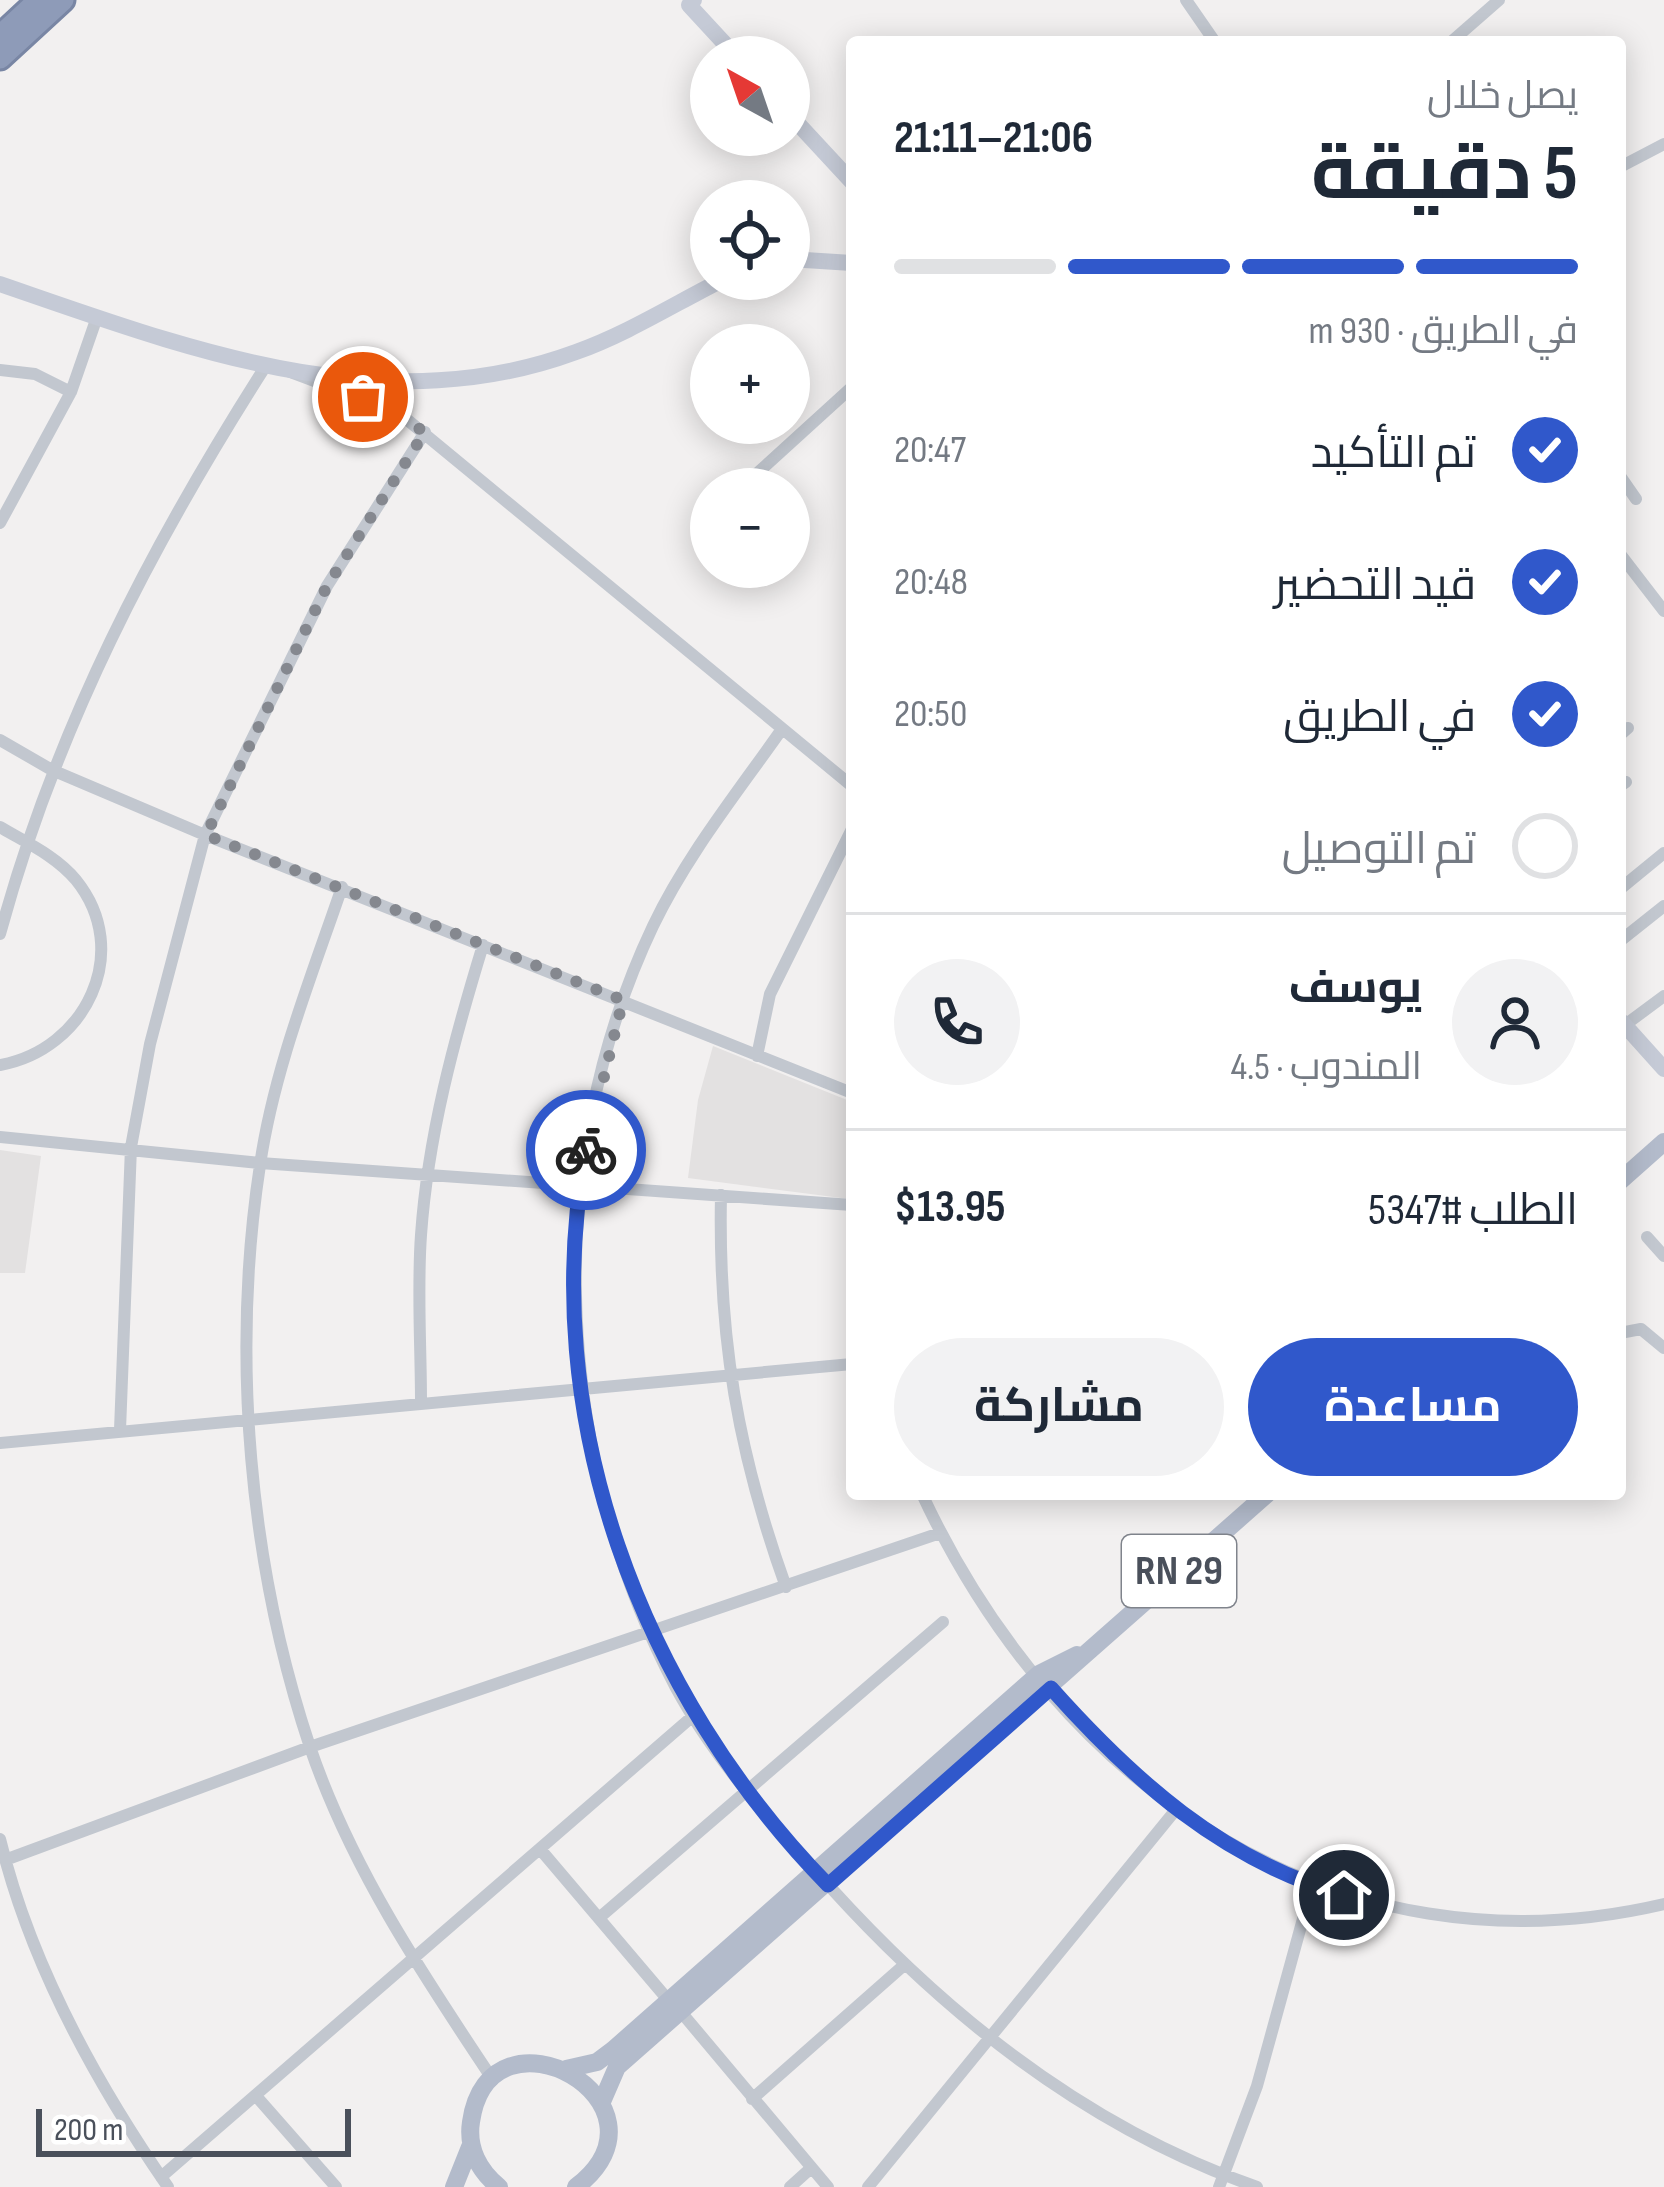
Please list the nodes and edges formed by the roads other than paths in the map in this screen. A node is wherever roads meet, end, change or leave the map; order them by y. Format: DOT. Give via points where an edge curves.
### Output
graph roads {
  1 [pos="39,0"];
  2 [pos="63,0"];
  3 [pos="1186,0"];
  4 [pos="1499,0"];
  5 [pos="689,2"];
  6 [pos="0,36"];
  7 [pos="719,36"];
  8 [pos="1211,36"];
  9 [pos="1458,36"];
  10 [pos="0,58"];
  11 [pos="810,137"];
  12 [pos="1664,145"];
  13 [pos="1626,164"];
  14 [pos="846,176"];
  15 [pos="810,261"];
  16 [pos="846,262"];
  17 [pos="0,284"];
  18 [pos="690,296"];
  19 [pos="97,317"];
  20 [pos="266,367"];
  21 [pos="0,370"];
  22 [pos="290,372"];
  23 [pos="71,392"];
  24 [pos="846,392"];
  25 [pos="425,432"];
  26 [pos="763,468"];
  27 [pos="1626,485"];
  28 [pos="1636,499"];
  29 [pos="0,523"];
  30 [pos="1626,562"];
  31 [pos="1664,611"];
  32 [pos="782,729"];
  33 [pos="0,740"];
  34 [pos="52,770"];
  35 [pos="846,781"];
  36 [pos="0,827"];
  37 [pos="206,835"];
  38 [pos="846,841"];
  39 [pos="26,843"];
  40 [pos="1664,853"];
  41 [pos="1626,884"];
  42 [pos="342,887"];
  43 [pos="1664,906"];
  44 [pos="0,934"];
  45 [pos="1626,936"];
  46 [pos="483,945"];
  47 [pos="1664,996"];
  48 [pos="623,1000"];
  49 [pos="1626,1028"];
  50 [pos="1626,1032"];
  51 [pos="757,1056"];
  52 [pos="1662,1063"];
  53 [pos="0,1065"];
  54 [pos="846,1091"];
  55 [pos="0,1137"];
  56 [pos="1664,1142"];
  57 [pos="130,1147"];
  58 [pos="260,1163"];
  59 [pos="428,1174"];
  60 [pos="1626,1176"];
  61 [pos="580,1183"];
  62 [pos="721,1195"];
  63 [pos="846,1204"];
  64 [pos="1647,1237"];
  65 [pos="1664,1256"];
  66 [pos="1626,1332"];
  67 [pos="1664,1348"];
  68 [pos="846,1365"];
  69 [pos="728,1375"];
  70 [pos="583,1388"];
  71 [pos="422,1402"];
  72 [pos="250,1417"];
  73 [pos="120,1430"];
  74 [pos="0,1443"];
  75 [pos="925,1500"];
  76 [pos="1260,1500"];
  77 [pos="940,1533"];
  78 [pos="786,1587"];
  79 [pos="944,1622"];
  80 [pos="650,1634"];
  81 [pos="1045,1681"];
  82 [pos="693,1716"];
  83 [pos="310,1747"];
  84 [pos="747,1789"];
  85 [pos="1174,1812"];
  86 [pos="0,1839"];
  87 [pos="540,1850"];
  88 [pos="5,1860"];
  89 [pos="822,1879"];
  90 [pos="1312,1886"];
  91 [pos="1664,1904"];
  92 [pos="598,1918"];
  93 [pos="414,1961"];
  94 [pos="903,1966"];
  95 [pos="675,2006"];
  96 [pos="987,2035"];
  97 [pos="566,2068"];
  98 [pos="493,2080"];
  99 [pos="256,2096"];
  100 [pos="752,2098"];
  101 [pos="601,2104"];
  102 [pos="471,2142"];
  103 [pos="811,2169"];
  104 [pos="1221,2181"];
  105 [pos="165,2182"];
  106 [pos="583,2185"];
  107 [pos="336,2187"];
  108 [pos="454,2187"];
  109 [pos="499,2187"];
  110 [pos="790,2187"];
  111 [pos="828,2187"];
  112 [pos="868,2187"];
  113 [pos="1256,2187"];
  1 -- 6 [label="highway"];
  2 -- 10 [label="highway"];
  3 -- 8 [label="street"];
  4 -- 9 [label="street"];
  5 -- 7 [label="main road"];
  11 -- 14 [label="main road"];
  12 -- 13 [label="street"];
  15 -- 16 [label="main road"];
  17 -- 19 [label="main road"];
  18 -- 22 [label="main road" via="580,351 479,377 381,382"];
  19 -- 20 [label="main road"];
  19 -- 23 [label="street"];
  20 -- 22 [label="main road"];
  20 -- 34 [label="street" via="147,561"];
  21 -- 23 [label="street" via="35,374"];
  22 -- 25 [label="street" via="375,400"];
  23 -- 29 [label="street"];
  24 -- 26 [label="street"];
  25 -- 32 [label="street"];
  25 -- 37 [label="street" via="327,586"];
  27 -- 28 [label="street"];
  30 -- 31 [label="street"];
  32 -- 35 [label="street"];
  32 -- 48 [label="street" via="686,865"];
  33 -- 34 [label="street"];
  34 -- 37 [label="street"];
  34 -- 39 [label="street"];
  36 -- 39 [label="street"];
  37 -- 42 [label="street"];
  37 -- 57 [label="street"];
  38 -- 51 [label="street" via="770,994"];
  39 -- 44 [label="street"];
  39 -- 53 [label="street" via="79,884 100,926 101,970 85,1009 56,1042"];
  40 -- 41 [label="street"];
  42 -- 46 [label="street"];
  42 -- 58 [label="street" via="298,1011"];
  43 -- 45 [label="street"];
  46 -- 48 [label="street"];
  46 -- 59 [label="street" via="452,1048"];
  47 -- 49 [label="street"];
  48 -- 51 [label="street"];
  48 -- 61 [label="street"];
  50 -- 52 [label="main road"];
  51 -- 54 [label="street"];
  55 -- 57 [label="street"];
  56 -- 60 [label="main road"];
  57 -- 58 [label="street"];
  57 -- 73 [label="street"];
  58 -- 59 [label="street"];
  58 -- 72 [label="street"];
  59 -- 61 [label="street"];
  59 -- 71 [label="street"];
  61 -- 62 [label="street"];
  61 -- 70 [label="street" via="575,1293"];
  62 -- 63 [label="street"];
  62 -- 69 [label="street"];
  64 -- 65 [label="street"];
  66 -- 67 [label="street" via="1641,1329"];
  68 -- 69 [label="street"];
  69 -- 70 [label="street"];
  69 -- 78 [label="street" via="750,1486"];
  70 -- 71 [label="street"];
  70 -- 80 [label="street" via="610,1522"];
  71 -- 72 [label="street"];
  72 -- 73 [label="street"];
  72 -- 83 [label="street" via="266,1564"];
  73 -- 74 [label="street"];
  75 -- 77 [label="street"];
  76 -- 81 [label="main road, RN 29"];
  77 -- 78 [label="street"];
  77 -- 81 [label="street"];
  78 -- 80 [label="street"];
  79 -- 84 [label="street"];
  80 -- 82 [label="street"];
  80 -- 83 [label="street"];
  81 -- 85 [label="street"];
  81 -- 89 [label="main road, RN 29"];
  82 -- 84 [label="street"];
  82 -- 87 [label="street"];
  83 -- 88 [label="street"];
  83 -- 93 [label="street"];
  84 -- 89 [label="street"];
  84 -- 92 [label="street"];
  85 -- 90 [label="street"];
  85 -- 96 [label="street"];
  86 -- 88 [label="street"];
  87 -- 92 [label="street"];
  87 -- 93 [label="street"];
  88 -- 105 [label="street" via="84,2051"];
  89 -- 94 [label="street"];
  89 -- 95 [label="main road, RN 29"];
  90 -- 91 [label="street" via="1479,1920"];
  90 -- 104 [label="street" via="1257,2086"];
  92 -- 95 [label="street"];
  93 -- 98 [label="street"];
  93 -- 99 [label="street"];
  94 -- 96 [label="street"];
  94 -- 100 [label="street"];
  95 -- 97 [label="main road, RN 29" via="597,2062"];
  95 -- 100 [label="street"];
  95 -- 101 [label="main road, RN 29" via="616,2067"];
  96 -- 104 [label="street" via="1118,2127"];
  96 -- 112 [label="street"];
  97 -- 98 [label="main road" via="532,2063"];
  97 -- 101 [label="main road"];
  98 -- 102 [label="main road" via="474,2108"];
  99 -- 105 [label="street"];
  99 -- 107 [label="street"];
  100 -- 103 [label="street"];
  101 -- 106 [label="main road" via="604,2150"];
  102 -- 108 [label="main road"];
  102 -- 109 [label="main road"];
  103 -- 110 [label="street"];
  103 -- 111 [label="street"];
  104 -- 113 [label="street"];
}
